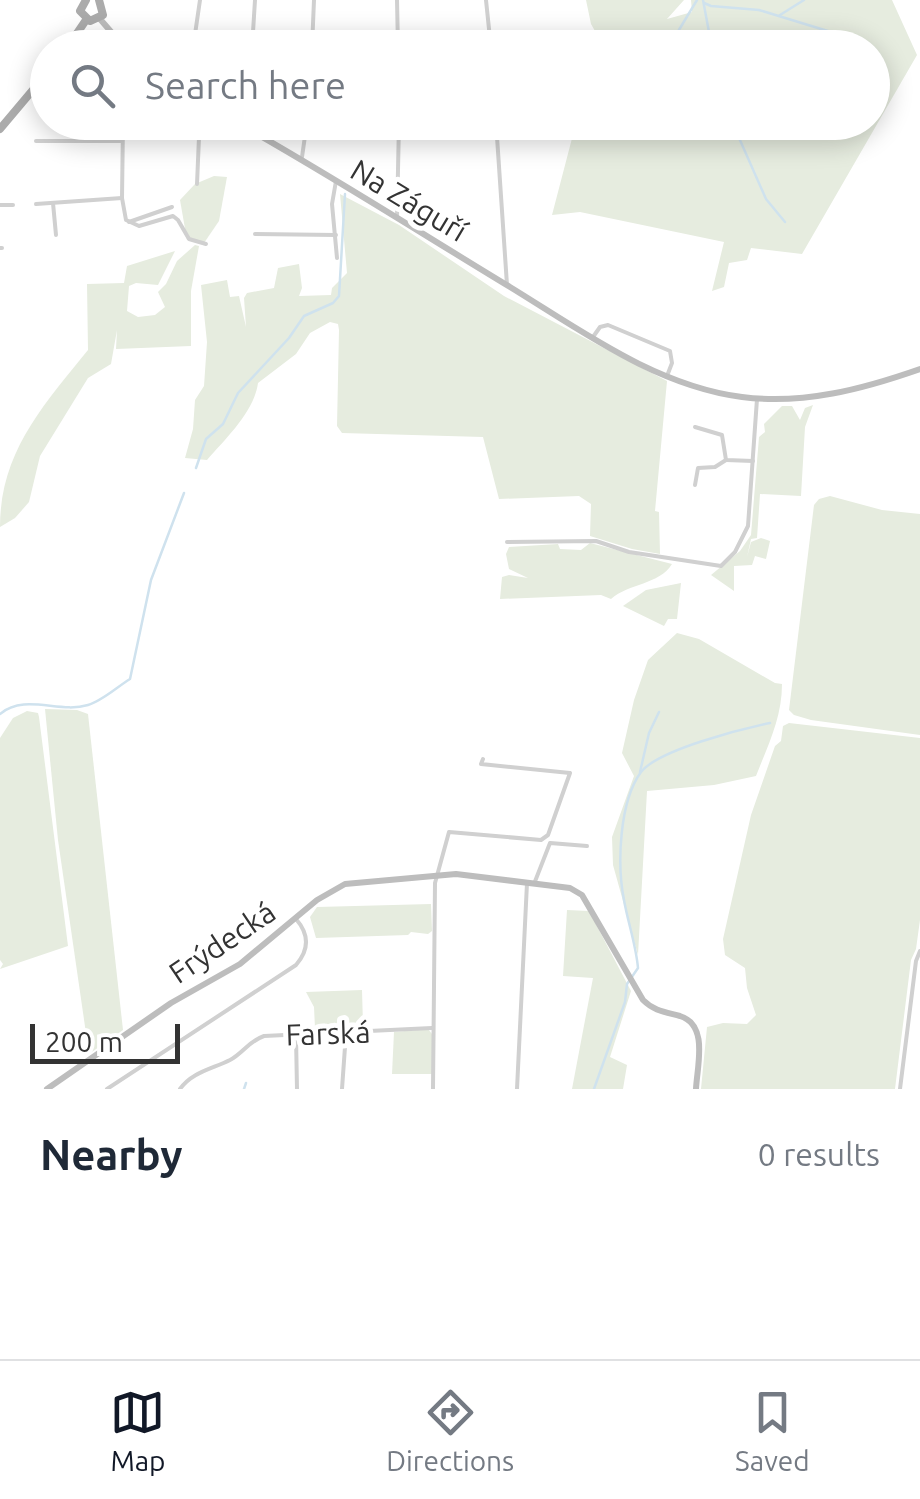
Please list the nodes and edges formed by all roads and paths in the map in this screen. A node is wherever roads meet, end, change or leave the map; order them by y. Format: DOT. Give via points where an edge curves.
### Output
graph roads {
  1 [pos="84,0"];
  2 [pos="99,0"];
  3 [pos="200,0"];
  4 [pos="255,0"];
  5 [pos="314,0"];
  6 [pos="397,0"];
  7 [pos="486,0"];
  8 [pos="100,19"];
  9 [pos="86,20"];
  10 [pos="79,30"];
  11 [pos="110,30"];
  12 [pos="196,30"];
  13 [pos="253,30"];
  14 [pos="313,30"];
  15 [pos="398,30"];
  16 [pos="488,30"];
  17 [pos="30,93"];
  18 [pos="0,129"];
  19 [pos="123,140"];
  20 [pos="199,140"];
  21 [pos="267,140"];
  22 [pos="304,140"];
  23 [pos="399,140"];
  24 [pos="497,140"];
  25 [pos="36,141"];
  26 [pos="300,160"];
  27 [pos="336,181"];
  28 [pos="198,184"];
  29 [pos="122,198"];
  30 [pos="53,203"];
  31 [pos="36,204"];
  32 [pos="13,205"];
  33 [pos="0,206"];
  34 [pos="172,207"];
  35 [pos="397,218"];
  36 [pos="128,222"];
  37 [pos="255,234"];
  38 [pos="56,235"];
  39 [pos="336,235"];
  40 [pos="206,244"];
  41 [pos="338,258"];
  42 [pos="507,285"];
  43 [pos="592,338"];
  44 [pos="920,369"];
  45 [pos="667,376"];
  46 [pos="757,399"];
  47 [pos="695,427"];
  48 [pos="726,460"];
  49 [pos="752,461"];
  50 [pos="694,485"];
  51 [pos="507,542"];
  52 [pos="481,764"];
  53 [pos="587,846"];
  54 [pos="436,876"];
  55 [pos="531,883"];
  56 [pos="296,919"];
  57 [pos="920,951"];
  58 [pos="434,1028"];
  59 [pos="346,1033"];
  60 [pos="296,1036"];
  61 [pos="48,1089"];
  62 [pos="108,1089"];
  63 [pos="180,1089"];
  64 [pos="297,1089"];
  65 [pos="342,1089"];
  66 [pos="433,1089"];
  67 [pos="517,1089"];
  68 [pos="696,1089"];
  69 [pos="900,1089"];
  1 -- 9 [label="main road" via="80,11"];
  2 -- 8 [label="main road"];
  3 -- 12 [label="street"];
  4 -- 13 [label="street"];
  5 -- 14 [label="street"];
  6 -- 15 [label="street"];
  7 -- 16 [label="street"];
  8 -- 9 [label="main road"];
  8 -- 11 [label="street"];
  9 -- 10 [label="main road"];
  17 -- 18 [label="main road"];
  19 -- 25 [label="street"];
  19 -- 29 [label="street"];
  20 -- 28 [label="street"];
  21 -- 26 [label="street, Na Záguří"];
  22 -- 26 [label="street"];
  23 -- 35 [label="street"];
  24 -- 42 [label="street"];
  26 -- 27 [label="street, Na Záguří"];
  27 -- 35 [label="street, Na Záguří"];
  27 -- 39 [label="street"];
  29 -- 30 [label="street"];
  29 -- 36 [label="street"];
  30 -- 31 [label="street"];
  30 -- 38 [label="street"];
  32 -- 33 [label="street"];
  34 -- 36 [label="street"];
  35 -- 42 [label="street, Na Záguří"];
  36 -- 40 [label="street" via="139,226 170,216 189,239"];
  37 -- 39 [label="street"];
  39 -- 41 [label="street"];
  42 -- 43 [label="street, Na Záguří"];
  43 -- 45 [label="street, Na Záguří"];
  43 -- 45 [label="street" via="608,325 670,351"];
  44 -- 46 [label="street, Na Záguří" via="826,395"];
  45 -- 46 [label="street, Na Záguří"];
  46 -- 49 [label="street"];
  47 -- 48 [label="street" via="722,436"];
  48 -- 49 [label="street"];
  48 -- 50 [label="street" via="698,468"];
  49 -- 51 [label="street" via="748,526 721,566 587,540"];
  52 -- 54 [label="street" via="570,773 548,835 541,840 449,832"];
  53 -- 55 [label="street" via="550,843"];
  54 -- 55 [label="street, Frýdecká"];
  54 -- 56 [label="street, Frýdecká" via="345,884"];
  54 -- 58 [label="street"];
  55 -- 67 [label="street"];
  55 -- 68 [label="street, Frýdecká" via="570,888 584,898 649,1006 696,1028"];
  56 -- 61 [label="street, Frýdecká" via="240,964"];
  56 -- 62 [label="street" via="307,941 296,964"];
  57 -- 69 [label="street"];
  58 -- 59 [label="street, Farská"];
  58 -- 66 [label="street"];
  59 -- 60 [label="street, Farská"];
  59 -- 65 [label="street"];
  60 -- 63 [label="street, Farská" via="259,1037"];
  60 -- 64 [label="street"];
}
